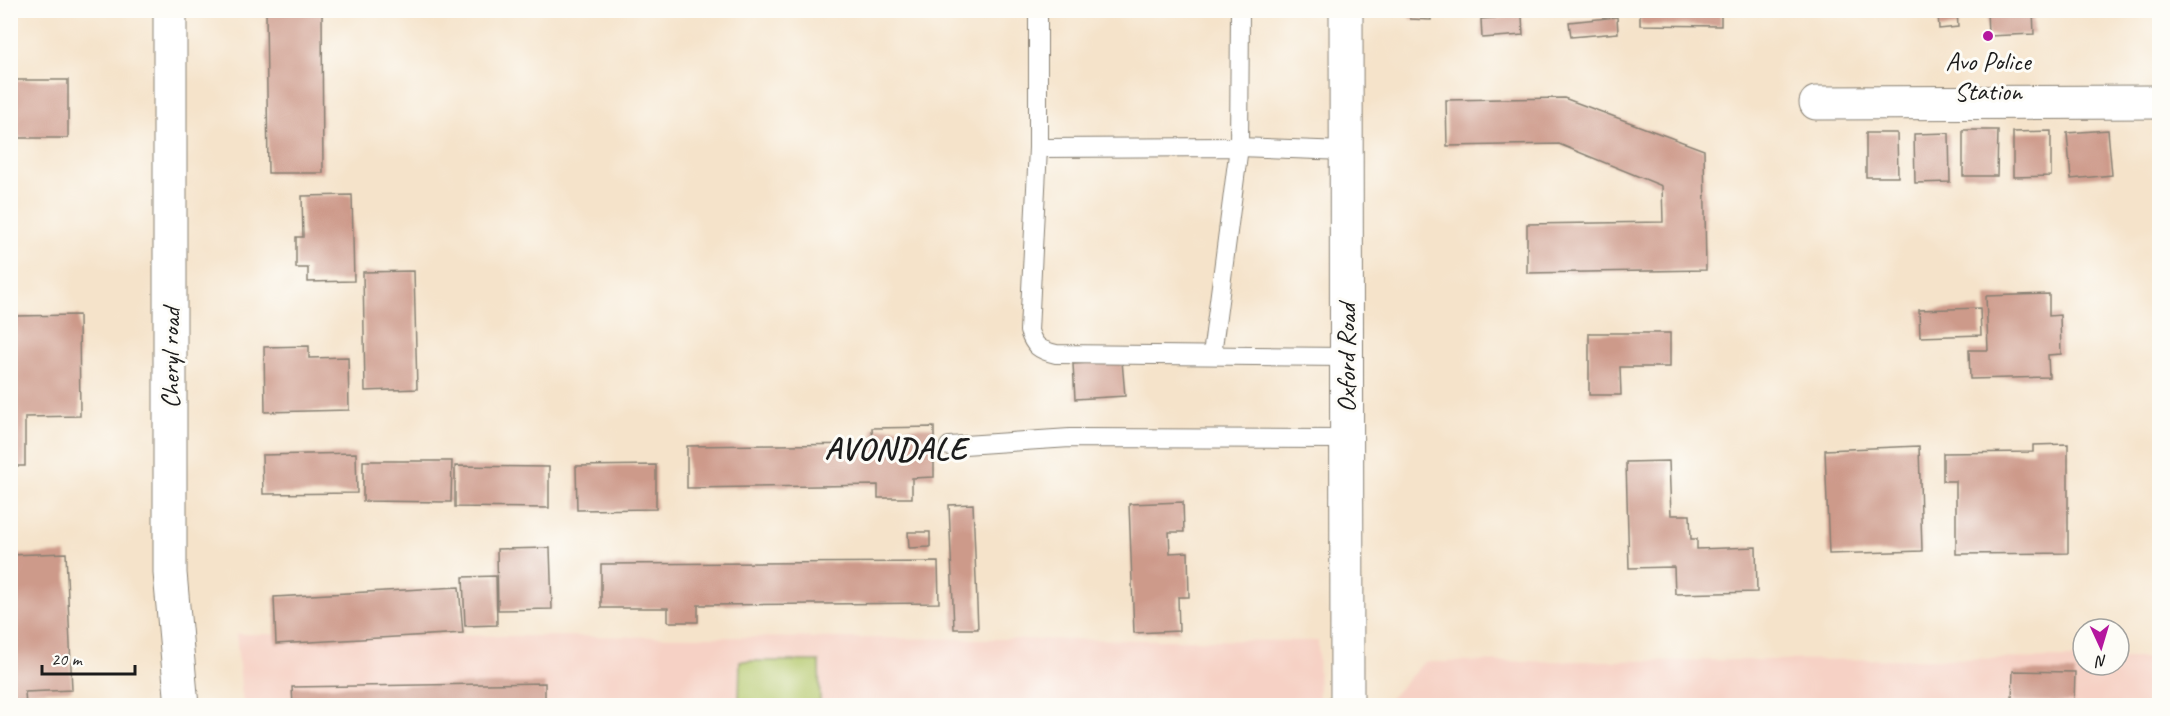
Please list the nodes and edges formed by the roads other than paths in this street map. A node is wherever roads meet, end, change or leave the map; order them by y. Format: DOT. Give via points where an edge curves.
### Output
graph roads {
  1 [pos="170,10"];
  2 [pos="1038,10"];
  3 [pos="1240,10"];
  4 [pos="1346,10"];
  5 [pos="2160,102"];
  6 [pos="1816,103"];
  7 [pos="1239,147"];
  8 [pos="1038,148"];
  9 [pos="1346,151"];
  10 [pos="1212,355"];
  11 [pos="1346,357"];
  12 [pos="1346,439"];
  13 [pos="949,446"];
  14 [pos="182,705"];
  15 [pos="1347,705"];
  1 -- 14 [label="street, Cheryl road" via="170,573"];
  2 -- 8 [label="lane"];
  3 -- 7 [label="lane"];
  4 -- 9 [label="street, Oxford Road"];
  5 -- 6 [label="street"];
  7 -- 8 [label="lane"];
  7 -- 9 [label="lane"];
  7 -- 10 [label="lane"];
  8 -- 10 [label="lane" via="1029,331 1034,345 1056,354"];
  9 -- 11 [label="street, Oxford Road"];
  10 -- 11 [label="lane"];
  11 -- 12 [label="street, Oxford Road"];
  12 -- 13 [label="lane" via="1070,438"];
  12 -- 15 [label="street, Oxford Road"];
}
